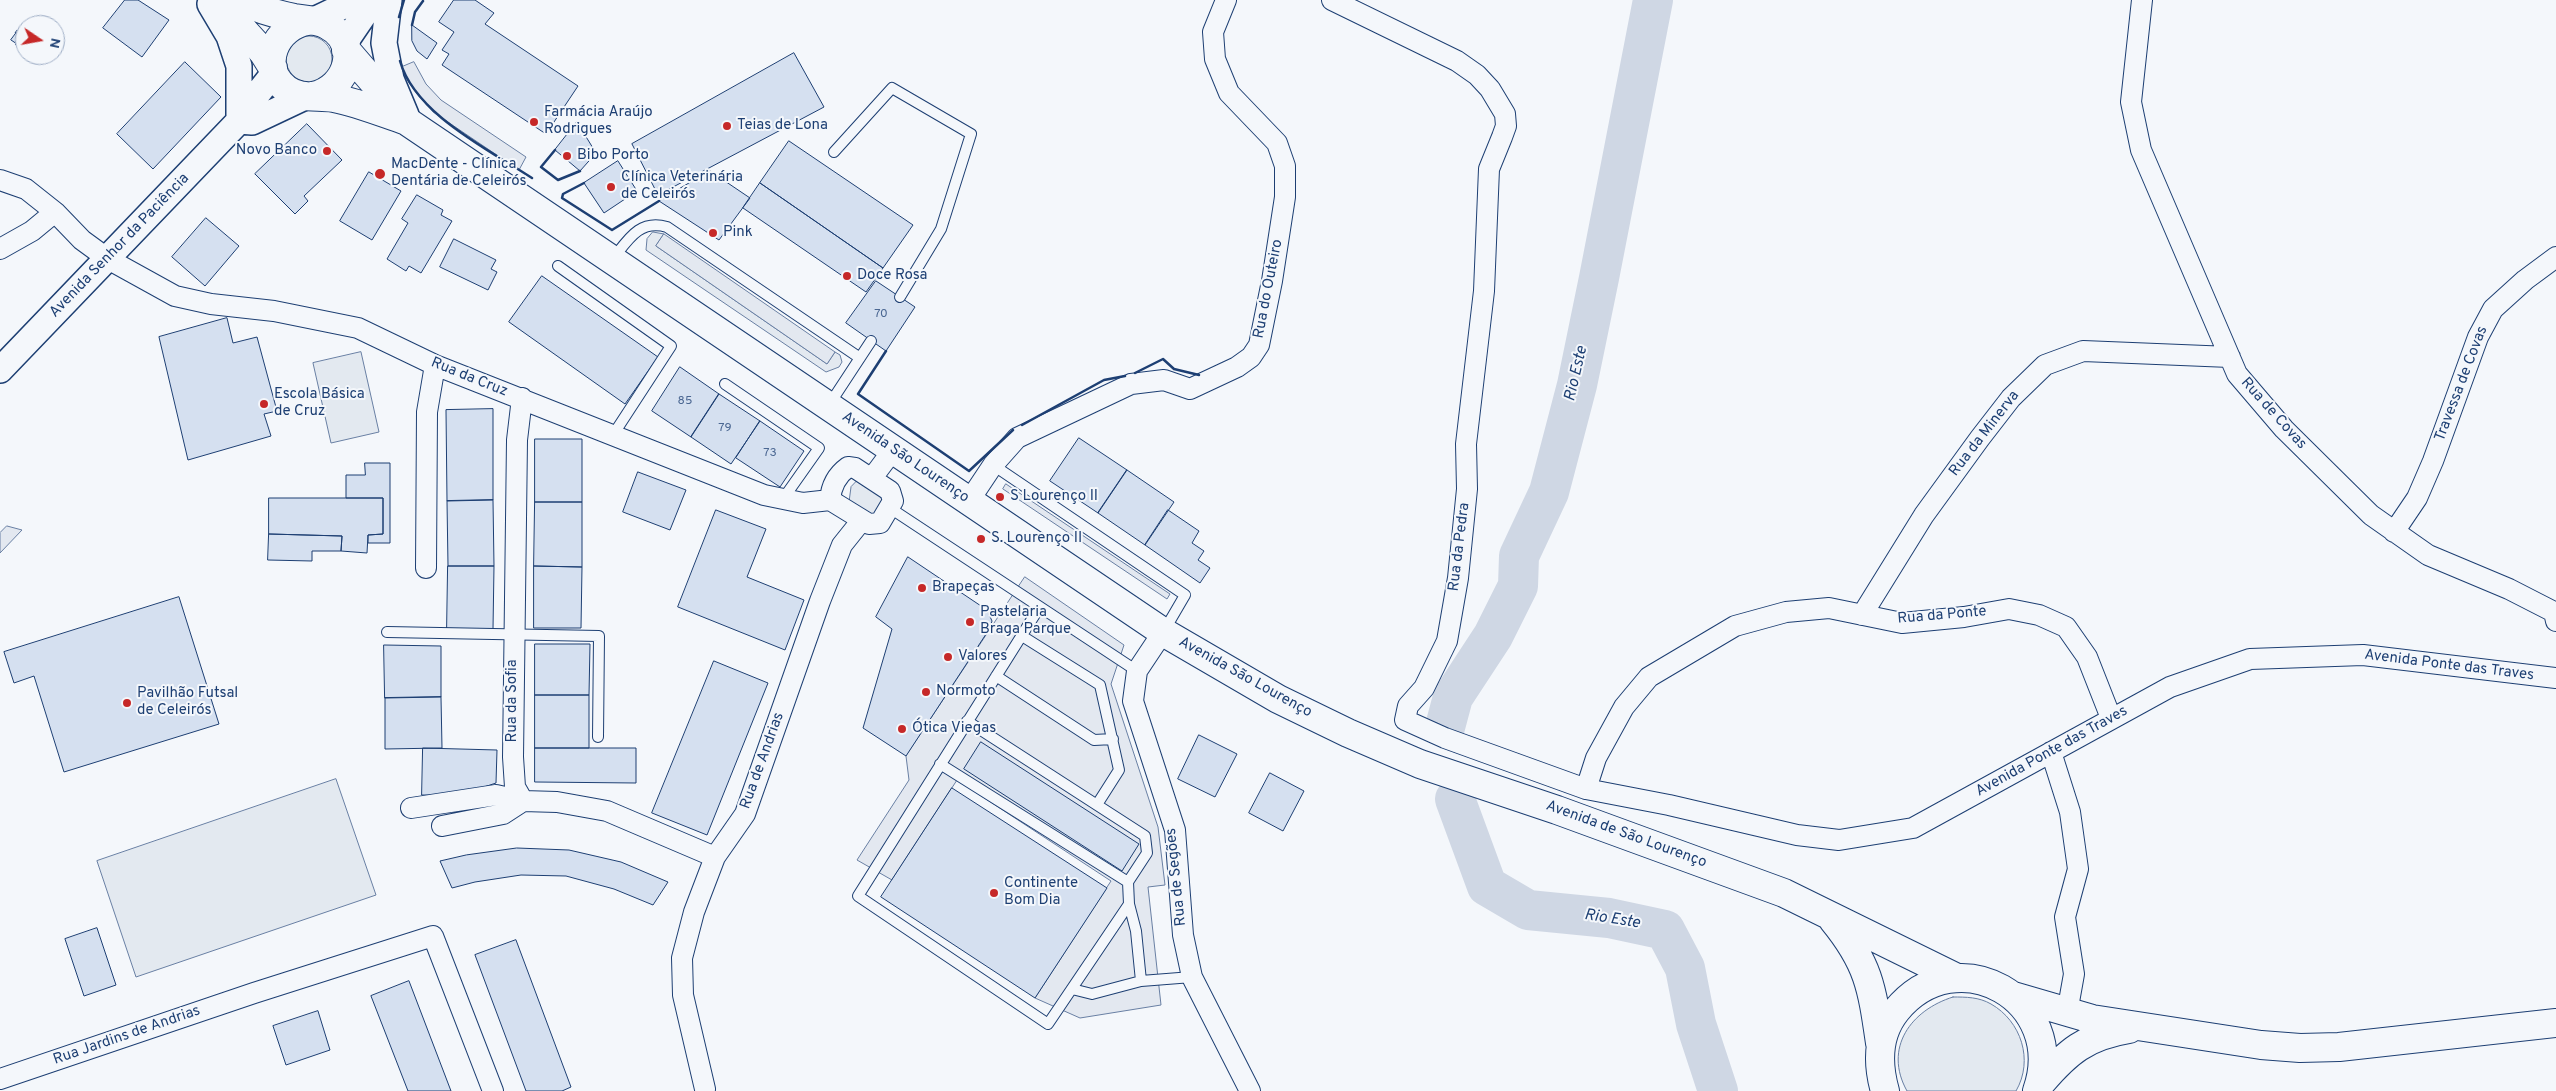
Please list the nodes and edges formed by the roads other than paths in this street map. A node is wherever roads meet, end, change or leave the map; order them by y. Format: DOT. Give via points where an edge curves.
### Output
graph roads {
  1 [pos="207,0"];
  2 [pos="216,0"];
  3 [pos="240,0"];
  4 [pos="356,0"];
  5 [pos="374,0"];
  6 [pos="389,0"];
  7 [pos="1226,0"];
  8 [pos="1332,0"];
  9 [pos="2142,0"];
  10 [pos="310,21"];
  11 [pos="345,47"];
  12 [pos="274,71"];
  13 [pos="310,96"];
  14 [pos="239,122"];
  15 [pos="408,122"];
  16 [pos="834,152"];
  17 [pos="0,180"];
  18 [pos="54,212"];
  19 [pos="0,249"];
  20 [pos="2556,258"];
  21 [pos="108,259"];
  22 [pos="612,260"];
  23 [pos="558,266"];
  24 [pos="900,297"];
  25 [pos="871,341"];
  26 [pos="2230,357"];
  27 [pos="860,358"];
  28 [pos="435,365"];
  29 [pos="0,370"];
  30 [pos="725,384"];
  31 [pos="522,398"];
  32 [pos="828,406"];
  33 [pos="613,435"];
  34 [pos="893,450"];
  35 [pos="993,464"];
  36 [pos="872,478"];
  37 [pos="783,499"];
  38 [pos="830,500"];
  39 [pos="970,501"];
  40 [pos="890,508"];
  41 [pos="862,520"];
  42 [pos="2394,532"];
  43 [pos="426,568"];
  44 [pos="1039,608"];
  45 [pos="1862,615"];
  46 [pos="2556,622"];
  47 [pos="387,632"];
  48 [pos="1163,632"];
  49 [pos="513,635"];
  50 [pos="1022,636"];
  51 [pos="1137,670"];
  52 [pos="996,676"];
  53 [pos="2556,678"];
  54 [pos="2111,718"];
  55 [pos="967,721"];
  56 [pos="598,737"];
  57 [pos="1113,739"];
  58 [pos="2051,752"];
  59 [pos="940,764"];
  60 [pos="1420,764"];
  61 [pos="1586,789"];
  62 [pos="523,801"];
  63 [pos="1098,804"];
  64 [pos="411,808"];
  65 [pos="1557,810"];
  66 [pos="442,826"];
  67 [pos="714,857"];
  68 [pos="1128,882"];
  69 [pos="1129,904"];
  70 [pos="1829,915"];
  71 [pos="1192,977"];
  72 [pos="1957,978"];
  73 [pos="1141,981"];
  74 [pos="1072,989"];
  75 [pos="2013,996"];
  76 [pos="2067,1013"];
  77 [pos="2556,1023"];
  78 [pos="2140,1027"];
  79 [pos="1880,1044"];
  80 [pos="0,1079"];
  81 [pos="2039,1088"];
  82 [pos="705,1090"];
  83 [pos="493,1091"];
  84 [pos="1250,1091"];
  85 [pos="1885,1091"];
  1 -- 14 [label="street" via="234,46 240,83"];
  2 -- 12 [label="main road" via="263,52"];
  3 -- 10 [label="main road" via="255,8"];
  4 -- 10 [label="street"];
  5 -- 11 [label="street"];
  6 -- 15 [label="street" via="384,43 391,79"];
  7 -- 35 [label="street, Rua do Outeiro" via="1213,32 1215,59 1229,93 1277,143 1285,166 1285,197 1259,345 1251,357 1237,367 1190,389 1164,380 1117,388 1017,438"];
  8 -- 61 [label="street, Rua da Pedra" via="1457,61 1490,89 1505,114 1506,126 1489,169 1484,291 1466,444 1467,489 1458,578 1447,641 1424,688 1408,706 1406,720 1445,738"];
  9 -- 26 [label="street, Rua de Covas" via="2131,102 2141,150"];
  10 -- 11 [label="main road" via="328,26 337,33"];
  10 -- 12 [label="main road" via="286,29 278,38 273,48"];
  11 -- 13 [label="main road" via="347,64 337,84 329,92"];
  11 -- 15 [label="main road"];
  12 -- 13 [label="main road" via="286,89"];
  12 -- 14 [label="street, Avenida Senhor da Paciência"];
  13 -- 14 [label="street" via="252,122"];
  13 -- 15 [label="main road" via="356,104"];
  14 -- 21 [label="street, Avenida Senhor da Paciência"];
  15 -- 22 [label="main road, Avenida São Lourenço"];
  16 -- 24 [label="lane" via="892,88 971,134 941,229"];
  17 -- 18 [label="street, Rua da Cruz" via="26,189"];
  18 -- 19 [label="street" via="32,231"];
  18 -- 21 [label="street, Rua da Cruz" via="82,240"];
  20 -- 42 [label="street, Travessa de Covas" via="2493,308 2478,337 2417,498"];
  21 -- 28 [label="street, Rua da Cruz" via="175,296 358,328"];
  21 -- 29 [label="street, Avenida Senhor da Paciência"];
  22 -- 27 [label="lane" via="644,227 655,223 667,226"];
  22 -- 32 [label="main road, Avenida São Lourenço"];
  23 -- 33 [label="lane" via="671,346"];
  25 -- 27 [label="lane"];
  26 -- 42 [label="street, Rua de Covas" via="2237,374 2284,430 2371,515"];
  26 -- 45 [label="street, Rua da Minerva" via="2083,351 2044,365 2010,398 1968,453 1924,514"];
  27 -- 32 [label="lane"];
  28 -- 31 [label="street, Rua da Cruz"];
  28 -- 43 [label="street" via="427,412"];
  30 -- 37 [label="lane" via="820,448"];
  31 -- 33 [label="street, Rua da Cruz"];
  31 -- 49 [label="street, Rua da Sofia" via="517,440"];
  32 -- 34 [label="main road, Avenida São Lourenço"];
  33 -- 37 [label="street, Rua da Cruz" via="764,495"];
  34 -- 36 [label="street"];
  34 -- 39 [label="main road, Avenida São Lourenço"];
  35 -- 39 [label="street, Rua do Outeiro"];
  35 -- 48 [label="lane" via="1185,595"];
  36 -- 38 [label="street" via="848,467 833,485"];
  36 -- 40 [label="street" via="890,491 893,501"];
  37 -- 38 [label="street, Rua da Cruz" via="803,503"];
  38 -- 41 [label="street"];
  39 -- 48 [label="main road, Avenida São Lourenço"];
  40 -- 41 [label="street" via="880,523 869,524"];
  40 -- 44 [label="lane"];
  41 -- 67 [label="street, Rua de Andrias" via="842,545 820,600 745,814"];
  42 -- 46 [label="street, Rua de Covas" via="2428,555 2554,612"];
  44 -- 50 [label="lane"];
  44 -- 51 [label="lane"];
  45 -- 54 [label="street, Rua da Ponte" via="1902,622 1964,617 2009,609 2039,615 2066,627 2087,657"];
  45 -- 61 [label="street, Rua da Ponte" via="1829,608 1786,612 1734,626 1649,677 1624,708 1596,758"];
  47 -- 49 [label="lane"];
  48 -- 51 [label="street, Rua de Segões"];
  48 -- 60 [label="main road, Avenida São Lourenço" via="1278,699"];
  49 -- 56 [label="lane" via="599,636"];
  49 -- 62 [label="street, Rua da Sofia" via="514,777"];
  50 -- 52 [label="lane"];
  50 -- 57 [label="lane" via="1100,685"];
  51 -- 71 [label="street, Rua de Segões" via="1133,701 1175,830 1183,935"];
  52 -- 55 [label="lane"];
  52 -- 57 [label="lane" via="1094,740"];
  53 -- 54 [label="street, Avenida Ponte das Traves" via="2363,655 2250,659 2170,687"];
  54 -- 58 [label="street, Avenida Ponte das Traves"];
  55 -- 59 [label="lane"];
  55 -- 63 [label="lane"];
  57 -- 63 [label="lane" via="1119,770"];
  58 -- 61 [label="street, Avenida Ponte das Traves" via="1913,828 1839,840 1797,835"];
  58 -- 76 [label="street" via="2070,812 2078,869 2064,917 2074,974"];
  59 -- 68 [label="lane"];
  59 -- 74 [label="lane" via="858,896 1048,1024"];
  60 -- 65 [label="main road, Avenida de São Lourenço"];
  61 -- 65 [label="street"];
  62 -- 64 [label="street" via="496,795"];
  62 -- 66 [label="street" via="503,814"];
  62 -- 67 [label="street" via="557,802 607,811"];
  63 -- 68 [label="lane" via="1145,836 1147,853"];
  65 -- 70 [label="main road, Avenida de São Lourenço" via="1784,893"];
  67 -- 82 [label="street, Rua de Andrias" via="682,958 683,995"];
  68 -- 69 [label="lane"];
  69 -- 73 [label="lane" via="1136,931"];
  69 -- 74 [label="lane"];
  70 -- 72 [label="main road, Avenida de São Lourenço"];
  70 -- 79 [label="main road, Avenida de São Lourenço" via="1848,940 1871,985"];
  71 -- 73 [label="lane"];
  71 -- 84 [label="street, Rua de Segões"];
  72 -- 75 [label="main road, Avenida de São Lourenço" via="1994,984"];
  72 -- 79 [label="main road, Avenida de São Lourenço" via="1939,981 1906,999 1890,1019"];
  73 -- 74 [label="lane" via="1092,994"];
  75 -- 76 [label="main road, Avenida de São Lourenço"];
  75 -- 81 [label="main road, Avenida de São Lourenço" via="2024,1006 2042,1039 2043,1076"];
  76 -- 78 [label="main road, Avenida de São Lourenço"];
  77 -- 78 [label="main road, Avenida de São Lourenço" via="2339,1047 2300,1048"];
  78 -- 81 [label="main road, Avenida de São Lourenço" via="2114,1031 2077,1046"];
  79 -- 85 [label="main road, Avenida de São Lourenço" via="1879,1070"];
  80 -- 83 [label="street, Rua Jardins de Andrias" via="433,936"];
}
